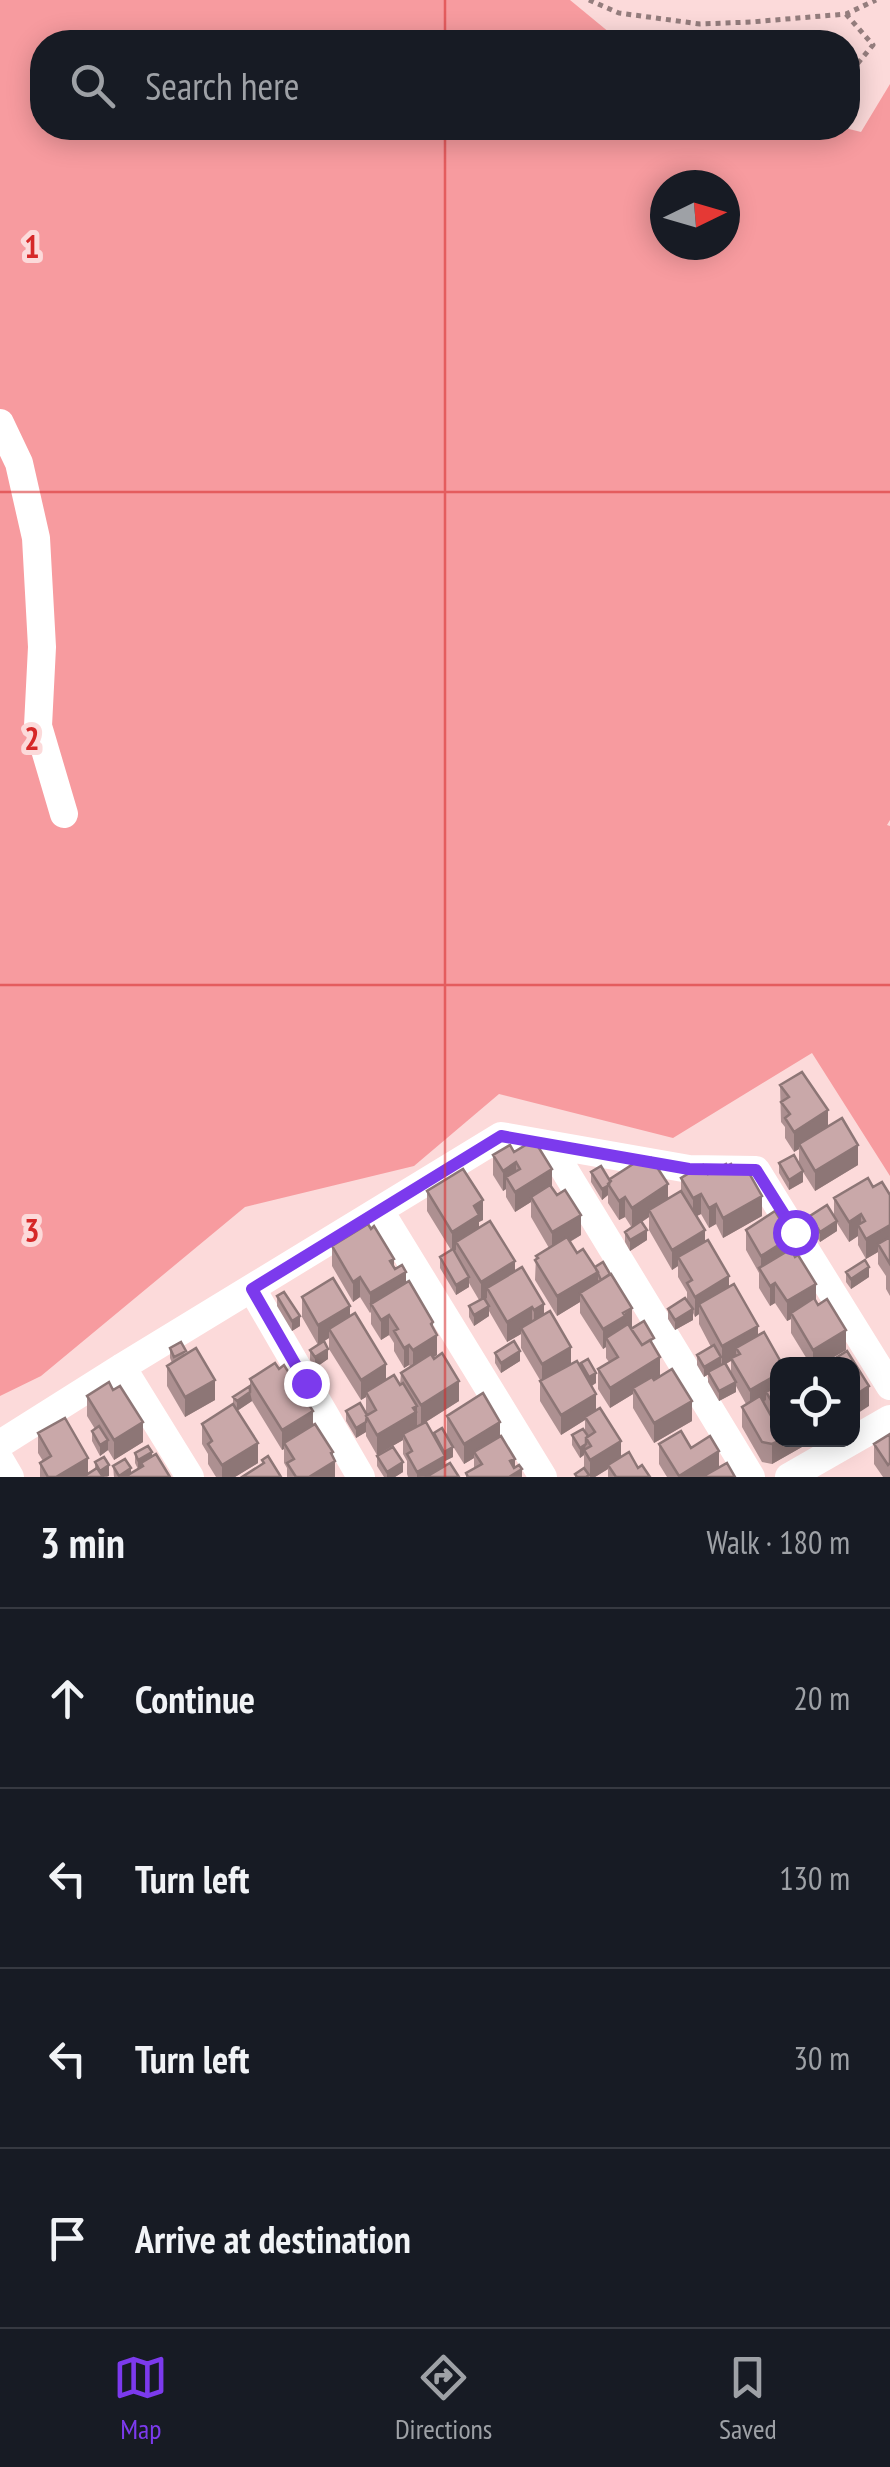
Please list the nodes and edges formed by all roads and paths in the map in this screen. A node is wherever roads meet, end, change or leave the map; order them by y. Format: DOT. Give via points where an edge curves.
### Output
graph roads {
  1 [pos="589,0"];
  2 [pos="876,0"];
  3 [pos="846,14"];
  4 [pos="860,30"];
  5 [pos="860,30"];
  6 [pos="860,60"];
  7 [pos="0,423"];
  8 [pos="64,814"];
  9 [pos="550,1146"];
  10 [pos="380,1211"];
  11 [pos="252,1289"];
  12 [pos="122,1367"];
  13 [pos="890,1386"];
  14 [pos="890,1419"];
  15 [pos="0,1444"];
  16 [pos="0,1460"];
  17 [pos="10,1477"];
  18 [pos="190,1477"];
  19 [pos="361,1477"];
  20 [pos="543,1477"];
  21 [pos="751,1477"];
  22 [pos="789,1477"];
  1 -- 3 [label="path" via="619,12 700,24"];
  2 -- 3 [label="path"];
  3 -- 4 [label="path"];
  5 -- 6 [label="path" via="872,44"];
  7 -- 8 [label="street" via="19,464 36,538 38,726"];
  9 -- 10 [label="street" via="501,1136"];
  9 -- 13 [label="street" via="689,1169 756,1170"];
  9 -- 21 [label="street"];
  10 -- 11 [label="street"];
  10 -- 20 [label="street"];
  11 -- 12 [label="street"];
  11 -- 19 [label="street"];
  12 -- 15 [label="street"];
  12 -- 18 [label="street"];
  14 -- 22 [label="street"];
  16 -- 17 [label="street"];
}
